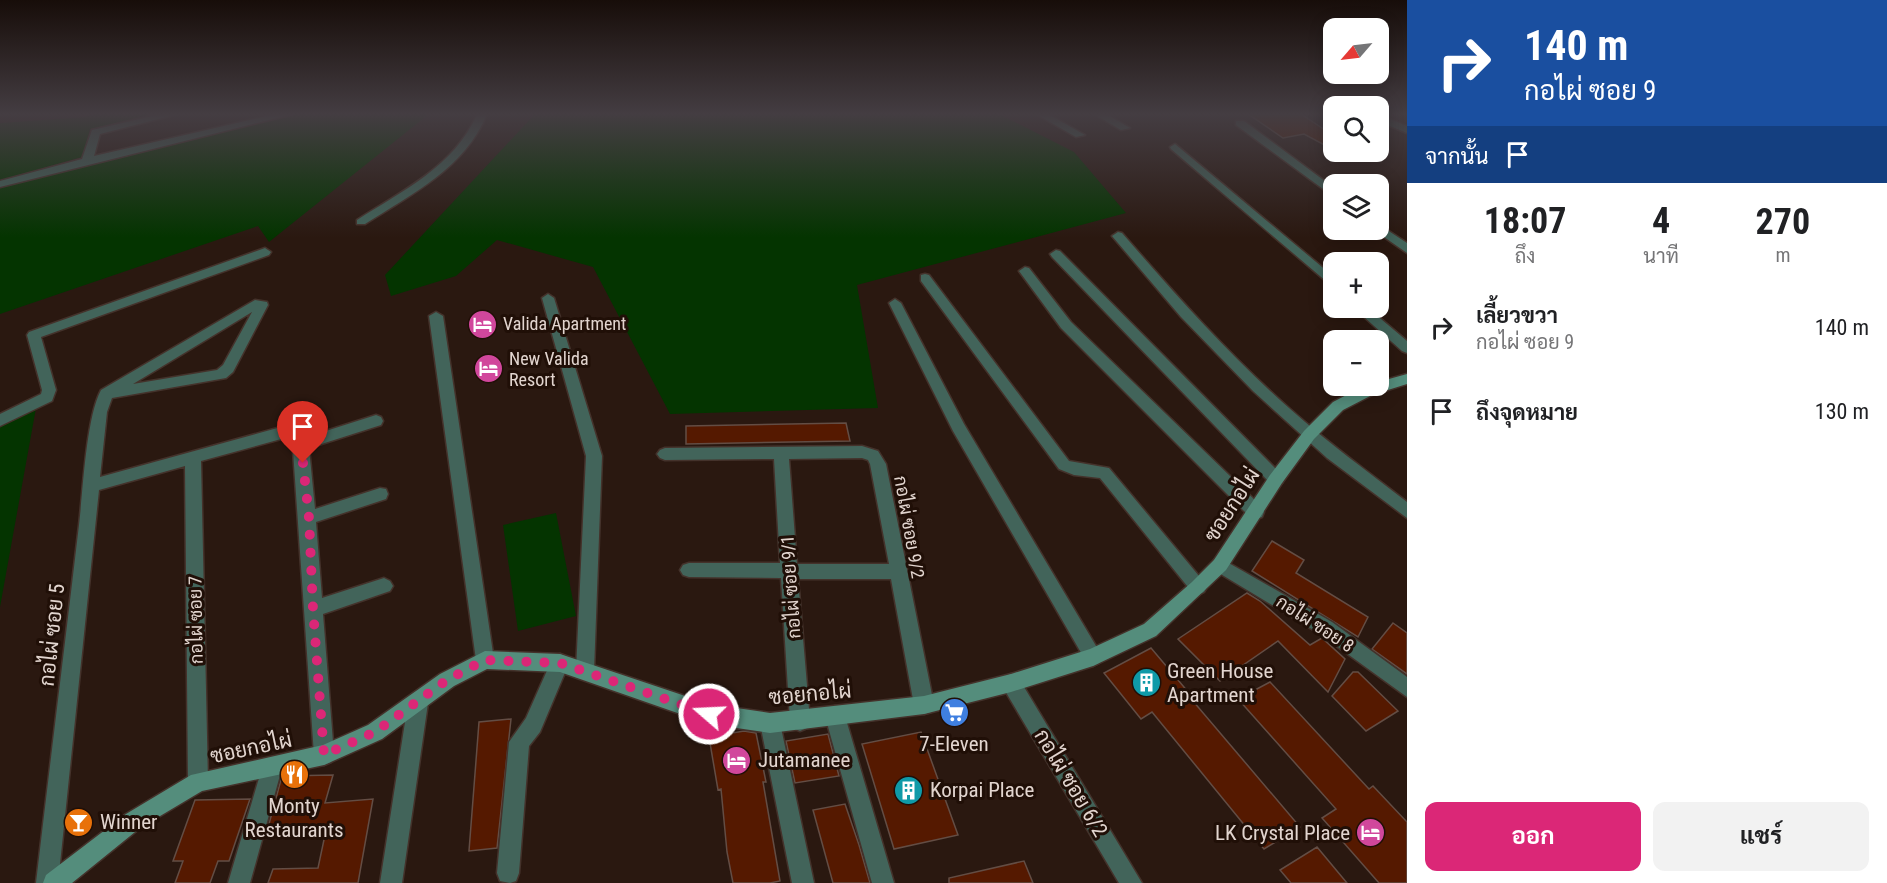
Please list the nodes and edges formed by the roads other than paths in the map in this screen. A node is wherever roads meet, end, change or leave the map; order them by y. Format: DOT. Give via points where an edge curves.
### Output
graph roads {
  1 [pos="89,155"];
  2 [pos="112,155"];
  3 [pos="456,155"];
  4 [pos="1185,155"];
  5 [pos="1283,155"];
  6 [pos="87,161"];
  7 [pos="0,184"];
  8 [pos="1323,186"];
  9 [pos="361,222"];
  10 [pos="1389,235"];
  11 [pos="1118,236"];
  12 [pos="1407,249"];
  13 [pos="265,252"];
  14 [pos="1056,254"];
  15 [pos="1025,271"];
  16 [pos="1323,275"];
  17 [pos="925,278"];
  18 [pos="548,298"];
  19 [pos="895,303"];
  20 [pos="435,316"];
  21 [pos="1372,318"];
  22 [pos="1407,348"];
  23 [pos="1407,379"];
  24 [pos="106,393"];
  25 [pos="0,420"];
  26 [pos="376,421"];
  27 [pos="1309,435"];
  28 [pos="300,436"];
  29 [pos="781,453"];
  30 [pos="665,454"];
  31 [pos="193,457"];
  32 [pos="1276,479"];
  33 [pos="91,486"];
  34 [pos="380,494"];
  35 [pos="1407,511"];
  36 [pos="1256,512"];
  37 [pos="309,518"];
  38 [pos="1220,565"];
  39 [pos="689,570"];
  40 [pos="789,570"];
  41 [pos="896,572"];
  42 [pos="384,586"];
  43 [pos="1198,587"];
  44 [pos="313,609"];
  45 [pos="1093,657"];
  46 [pos="485,660"];
  47 [pos="560,663"];
  48 [pos="585,671"];
  49 [pos="1011,683"];
  50 [pos="1407,688"];
  51 [pos="418,703"];
  52 [pos="924,705"];
  53 [pos="835,716"];
  54 [pos="800,722"];
  55 [pos="770,723"];
  56 [pos="324,755"];
  57 [pos="272,768"];
  58 [pos="198,782"];
  59 [pos="508,873"];
  60 [pos="47,883"];
  61 [pos="54,883"];
  62 [pos="239,883"];
  63 [pos="391,883"];
  64 [pos="803,883"];
  65 [pos="883,883"];
  66 [pos="1131,883"];
  1 -- 6 [label="street"];
  2 -- 6 [label="street"];
  3 -- 9 [label="street"];
  4 -- 16 [label="street"];
  5 -- 8 [label="street"];
  6 -- 7 [label="street"];
  10 -- 12 [label="street"];
  11 -- 27 [label="street" via="1210,338"];
  13 -- 25 [label="street" via="34,335 49,390 47,397"];
  14 -- 32 [label="street"];
  15 -- 36 [label="street" via="1066,325"];
  17 -- 43 [label="street" via="1064,465 1104,472"];
  18 -- 48 [label="street" via="594,456"];
  19 -- 45 [label="street" via="958,428"];
  20 -- 46 [label="street"];
  21 -- 22 [label="street"];
  23 -- 27 [label="street, ซอยกอไผ่" via="1338,406"];
  24 -- 24 [label="street" via="255,304 262,305 228,368 220,374"];
  24 -- 33 [label="street, กอไผ่ ซอย 5"];
  26 -- 28 [label="street"];
  27 -- 32 [label="street, ซอยกอไผ่"];
  27 -- 35 [label="street"];
  28 -- 31 [label="street"];
  28 -- 37 [label="street"];
  29 -- 30 [label="street, กอไผ่ ซอย 9/2"];
  29 -- 40 [label="street, กอไผ่ ซอย 9/1"];
  29 -- 41 [label="street, กอไผ่ ซอย 9/2" via="873,455 878,464"];
  31 -- 33 [label="street"];
  31 -- 58 [label="street, กอไผ่ ซอย 7"];
  32 -- 36 [label="street, ซอยกอไผ่"];
  33 -- 60 [label="street, กอไผ่ ซอย 5"];
  34 -- 37 [label="street"];
  36 -- 38 [label="street, ซอยกอไผ่"];
  37 -- 44 [label="street"];
  38 -- 43 [label="street, ซอยกอไผ่"];
  38 -- 50 [label="street, กอไผ่ ซอย 8" via="1326,628"];
  39 -- 40 [label="street"];
  40 -- 41 [label="street"];
  40 -- 54 [label="street, กอไผ่ ซอย 9/1"];
  41 -- 52 [label="street, กอไผ่ ซอย 9/2"];
  42 -- 44 [label="street"];
  43 -- 45 [label="street, ซอยกอไผ่" via="1150,630"];
  44 -- 56 [label="street"];
  45 -- 49 [label="street, ซอยกอไผ่"];
  46 -- 47 [label="street, ซอยกอไผ่"];
  46 -- 51 [label="street, ซอยกอไผ่" via="447,680"];
  47 -- 48 [label="street, ซอยกอไผ่"];
  47 -- 59 [label="street" via="533,725 519,742"];
  48 -- 55 [label="street, ซอยกอไผ่" via="709,714"];
  49 -- 52 [label="street, ซอยกอไผ่"];
  49 -- 66 [label="street, กอไผ่ ซอย 6/2"];
  51 -- 56 [label="street, ซอยกอไผ่" via="375,732"];
  51 -- 63 [label="street"];
  52 -- 53 [label="street, ซอยกอไผ่"];
  53 -- 54 [label="street, ซอยกอไผ่"];
  53 -- 65 [label="street"];
  54 -- 55 [label="street, ซอยกอไผ่"];
  55 -- 64 [label="street"];
  56 -- 57 [label="street, ซอยกอไผ่"];
  57 -- 58 [label="street, ซอยกอไผ่"];
  57 -- 62 [label="street"];
  58 -- 61 [label="street, ซอยกอไผ่" via="133,821"];
}
